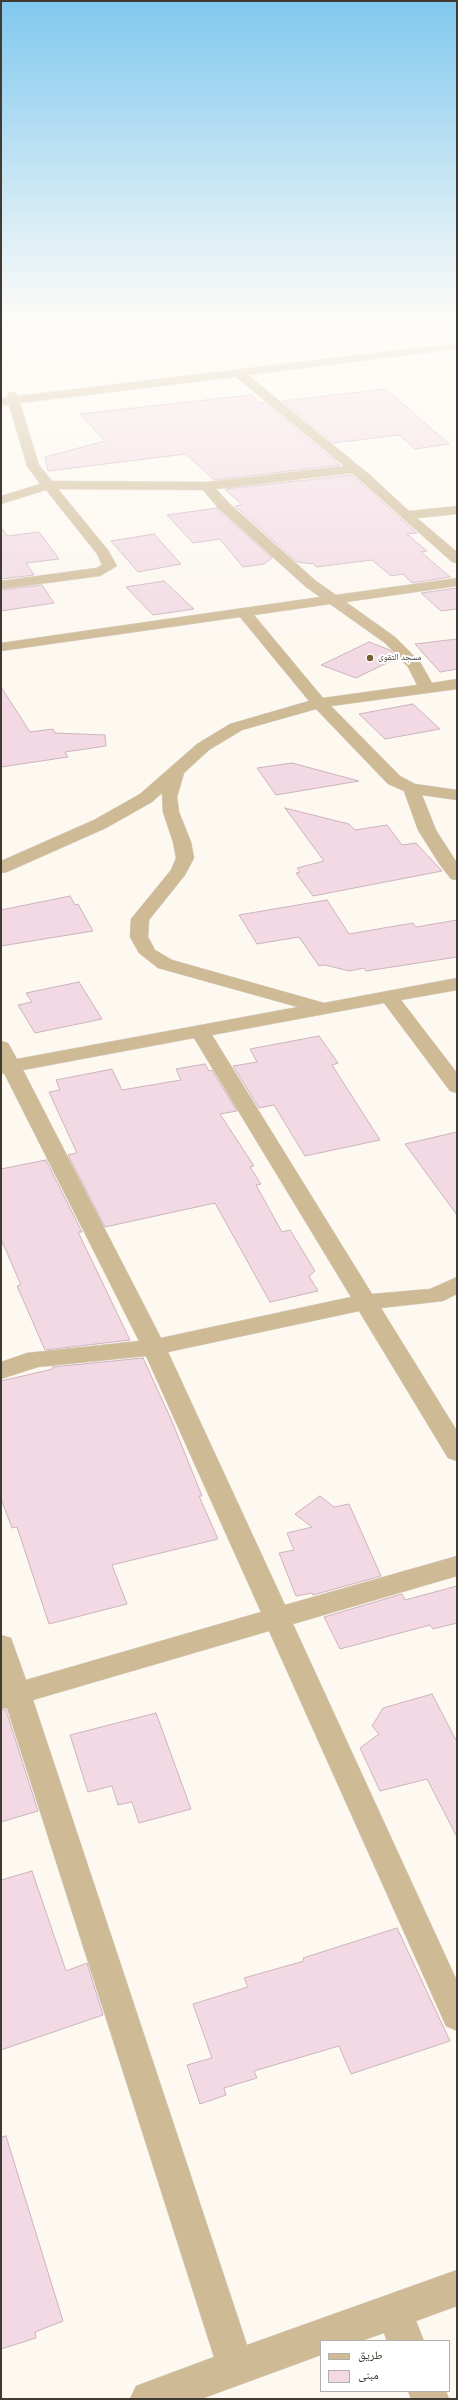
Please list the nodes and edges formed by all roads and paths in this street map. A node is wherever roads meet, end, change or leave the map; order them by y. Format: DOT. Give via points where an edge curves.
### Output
graph roads {
  1 [pos="20,431"];
  2 [pos="309,431"];
  3 [pos="355,469"];
  4 [pos="49,485"];
  5 [pos="207,486"];
  6 [pos="1,500"];
  7 [pos="457,510"];
  8 [pos="406,515"];
  9 [pos="457,559"];
  10 [pos="457,582"];
  11 [pos="1,585"];
  12 [pos="332,600"];
  13 [pos="244,613"];
  14 [pos="1,647"];
  15 [pos="457,684"];
  16 [pos="426,687"];
  17 [pos="319,703"];
  18 [pos="176,773"];
  19 [pos="411,788"];
  20 [pos="457,796"];
  21 [pos="1,868"];
  22 [pos="457,875"];
  23 [pos="457,984"];
  24 [pos="389,997"];
  25 [pos="323,1009"];
  26 [pos="200,1032"];
  27 [pos="4,1061"];
  28 [pos="457,1087"];
  29 [pos="457,1284"];
  30 [pos="365,1302"];
  31 [pos="154,1347"];
  32 [pos="1,1371"];
  33 [pos="457,1452"];
  34 [pos="457,1566"];
  35 [pos="276,1619"];
  36 [pos="1,1646"];
  37 [pos="9,1696"];
  38 [pos="457,2016"];
  39 [pos="457,2288"];
  40 [pos="400,2326"];
  41 [pos="345,2340"];
  42 [pos="320,2346"];
  43 [pos="236,2368"];
  44 [pos="149,2399"];
  1 -- 4 [label="street" via="33,466"];
  2 -- 3 [label="street"];
  3 -- 5 [label="street"];
  3 -- 8 [label="street"];
  4 -- 5 [label="street"];
  4 -- 6 [label="street"];
  4 -- 11 [label="street" via="103,553 110,566 100,572"];
  5 -- 12 [label="street" via="224,506"];
  7 -- 8 [label="street"];
  8 -- 9 [label="street"];
  10 -- 12 [label="street"];
  12 -- 13 [label="street"];
  12 -- 16 [label="street" via="390,640 415,665"];
  13 -- 14 [label="street"];
  13 -- 17 [label="street"];
  15 -- 16 [label="street"];
  16 -- 17 [label="street"];
  17 -- 18 [label="street" via="236,727 203,746"];
  17 -- 19 [label="street" via="394,780"];
  18 -- 21 [label="street" via="146,798 100,824"];
  18 -- 25 [label="street" via="169,797 185,858 179,871 140,919 139,937 148,953 165,964"];
  19 -- 20 [label="street"];
  19 -- 22 [label="street" via="427,830"];
  23 -- 24 [label="street"];
  24 -- 25 [label="street"];
  24 -- 28 [label="street"];
  25 -- 26 [label="street"];
  26 -- 27 [label="street"];
  26 -- 30 [label="street"];
  27 -- 31 [label="street"];
  29 -- 30 [label="street" via="435,1296"];
  30 -- 31 [label="street"];
  30 -- 33 [label="street"];
  31 -- 32 [label="street" via="36,1359"];
  31 -- 35 [label="street"];
  34 -- 35 [label="street"];
  35 -- 37 [label="street"];
  35 -- 38 [label="street"];
  36 -- 37 [label="street"];
  37 -- 43 [label="street"];
  39 -- 40 [label="street"];
  40 -- 41 [label="street"];
  42 -- 43 [label="street"];
  43 -- 44 [label="street"];
}
